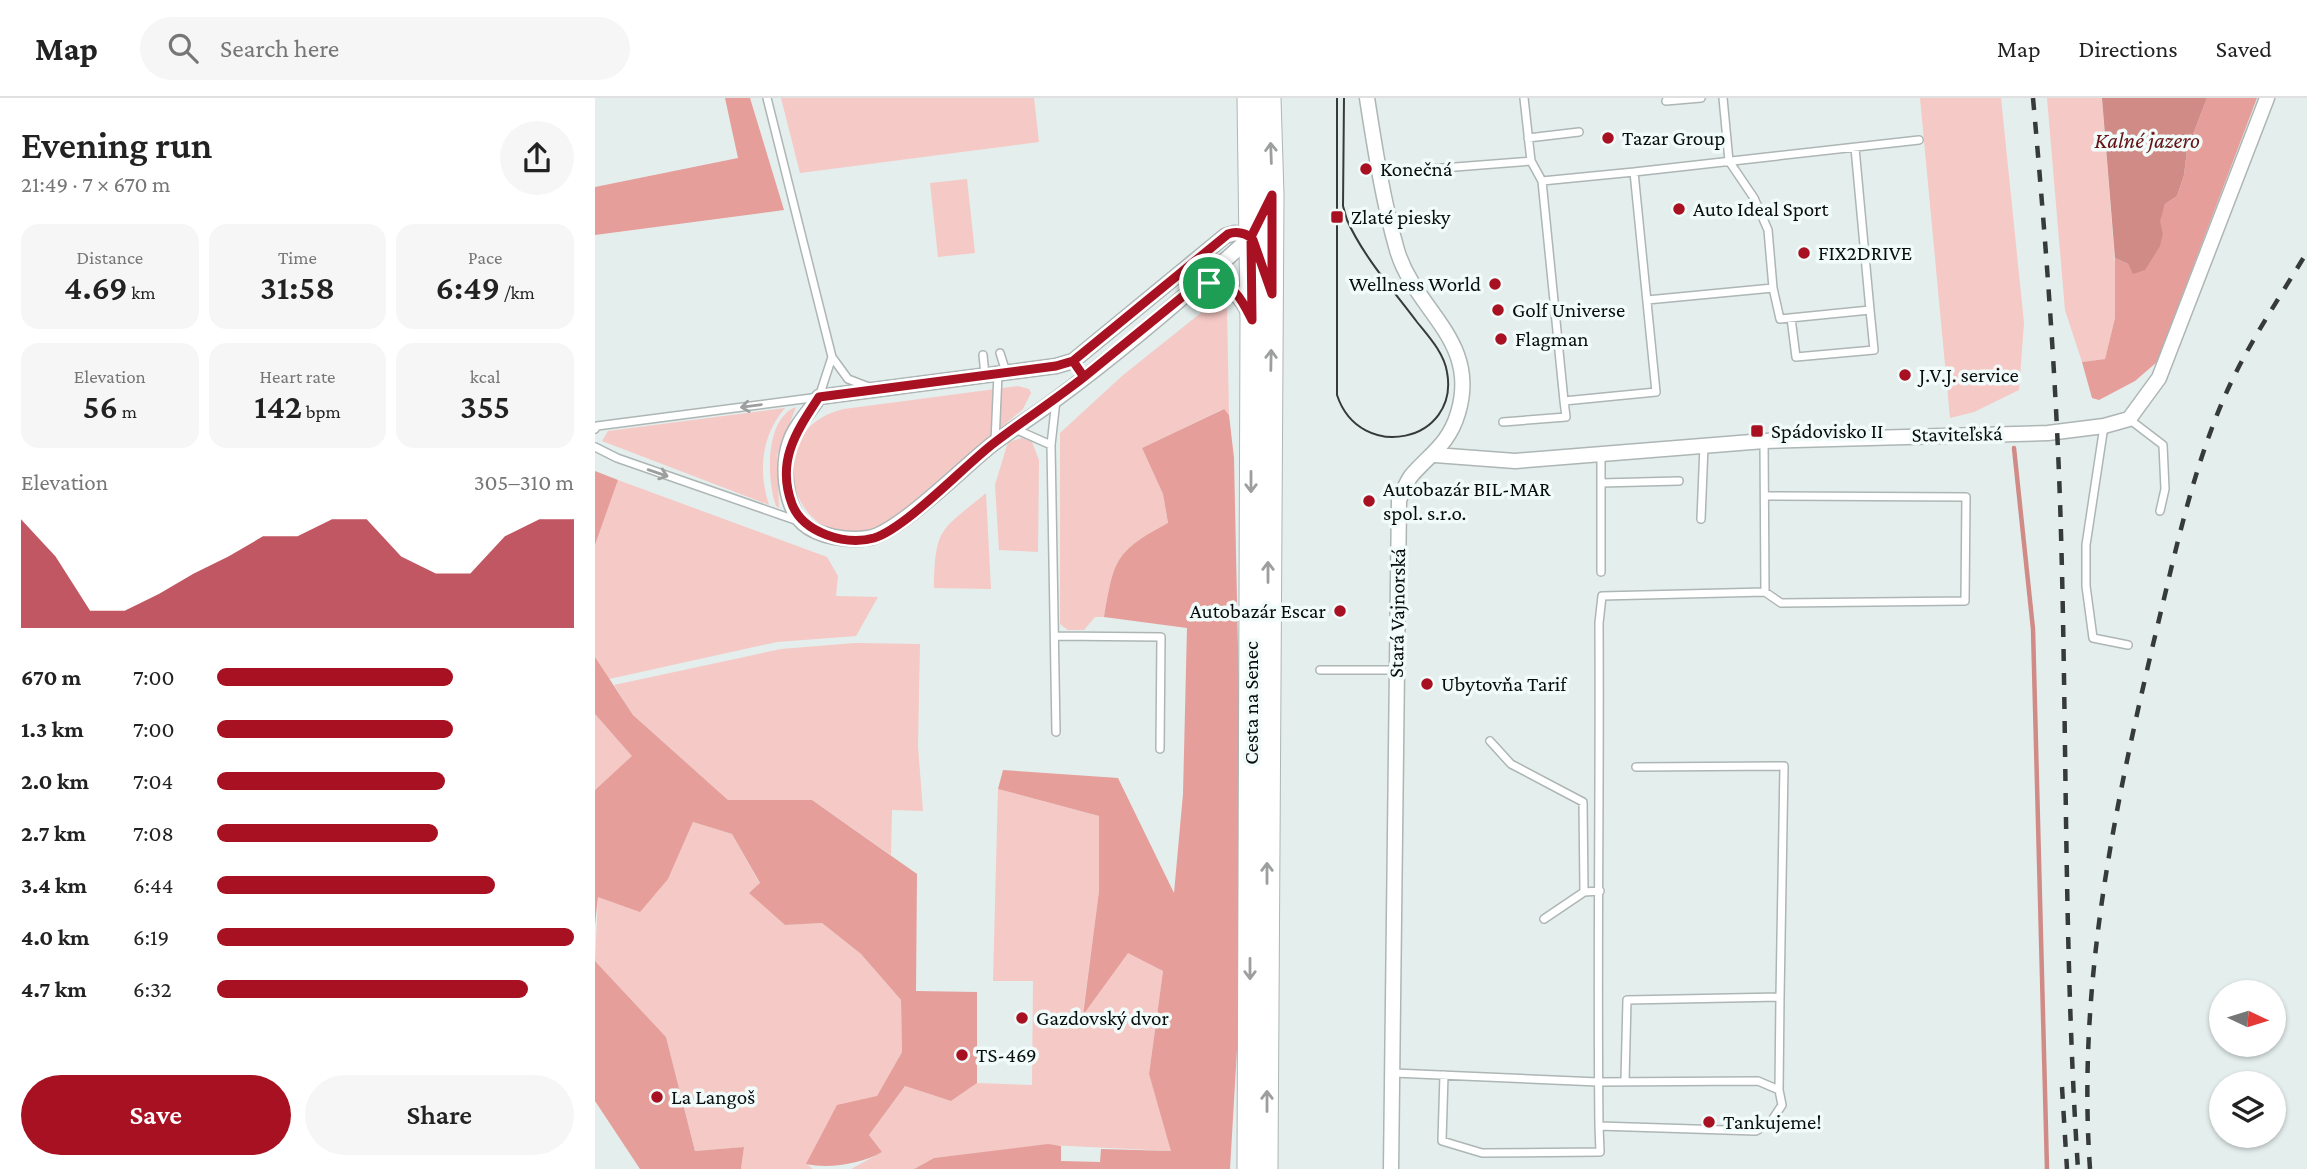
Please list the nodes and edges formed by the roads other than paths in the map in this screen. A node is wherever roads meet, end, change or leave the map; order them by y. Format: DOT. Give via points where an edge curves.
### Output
graph roads {
  1 [pos="767,98"];
  2 [pos="1249,98"];
  3 [pos="1269,98"];
  4 [pos="1367,98"];
  5 [pos="1524,98"];
  6 [pos="1701,98"];
  7 [pos="1723,98"];
  8 [pos="2267,98"];
  9 [pos="1666,101"];
  10 [pos="1579,132"];
  11 [pos="1528,138"];
  12 [pos="1919,140"];
  13 [pos="1855,148"];
  14 [pos="1531,161"];
  15 [pos="1729,162"];
  16 [pos="1380,169"];
  17 [pos="1634,172"];
  18 [pos="1542,181"];
  19 [pos="1272,195"];
  20 [pos="1251,237"];
  21 [pos="1198,284"];
  22 [pos="1773,288"];
  23 [pos="1272,294"];
  24 [pos="1647,300"];
  25 [pos="1870,310"];
  26 [pos="1791,318"];
  27 [pos="1252,320"];
  28 [pos="999,353"];
  29 [pos="983,355"];
  30 [pos="832,357"];
  31 [pos="1073,361"];
  32 [pos="996,374"];
  33 [pos="1084,377"];
  34 [pos="877,390"];
  35 [pos="819,397"];
  36 [pos="1056,399"];
  37 [pos="1564,401"];
  38 [pos="2129,419"];
  39 [pos="1503,422"];
  40 [pos="2104,426"];
  41 [pos="595,429"];
  42 [pos="1015,429"];
  43 [pos="1764,440"];
  44 [pos="995,443"];
  45 [pos="1051,445"];
  46 [pos="1704,446"];
  47 [pos="595,447"];
  48 [pos="1601,454"];
  49 [pos="1435,455"];
  50 [pos="1679,481"];
  51 [pos="1601,483"];
  52 [pos="1765,496"];
  53 [pos="2160,511"];
  54 [pos="1701,519"];
  55 [pos="803,523"];
  56 [pos="1601,572"];
  57 [pos="1765,592"];
  58 [pos="1055,636"];
  59 [pos="2128,645"];
  60 [pos="1320,670"];
  61 [pos="1395,670"];
  62 [pos="1055,732"];
  63 [pos="1490,741"];
  64 [pos="1160,749"];
  65 [pos="1636,767"];
  66 [pos="1600,891"];
  67 [pos="1584,892"];
  68 [pos="1544,919"];
  69 [pos="1780,997"];
  70 [pos="1394,1073"];
  71 [pos="1444,1075"];
  72 [pos="1625,1081"];
  73 [pos="1598,1082"];
  74 [pos="1779,1090"];
  75 [pos="1599,1126"];
  76 [pos="1249,1169"];
  77 [pos="1266,1169"];
  78 [pos="1391,1169"];
  1 -- 30 [label="lane"];
  2 -- 20 [label="main road, Cesta na Senec"];
  19 -- 3 [label="main road, Cesta na Senec, one-way"];
  4 -- 16 [label="street, Stará Vajnorská"];
  5 -- 11 [label="lane"];
  6 -- 9 [label="lane"];
  7 -- 15 [label="lane"];
  8 -- 38 [label="street" via="2159,378"];
  10 -- 11 [label="lane"];
  11 -- 14 [label="lane"];
  12 -- 13 [label="lane"];
  13 -- 15 [label="lane"];
  13 -- 25 [label="lane"];
  14 -- 16 [label="lane" via="1404,172"];
  14 -- 18 [label="lane"];
  15 -- 17 [label="lane"];
  15 -- 22 [label="lane" via="1754,198 1768,230"];
  16 -- 49 [label="street, Stará Vajnorská" via="1398,252 1460,357 1463,387 1459,412"];
  17 -- 18 [label="lane"];
  17 -- 24 [label="lane"];
  18 -- 37 [label="lane"];
  19 -- 20 [label="street"];
  19 -- 23 [label="main road, Cesta na Senec"];
  20 -- 21 [label="street"];
  20 -- 23 [label="street, Cesta na Senec"];
  20 -- 27 [label="main road, Cesta na Senec"];
  20 -- 31 [label="street" via="1225,236"];
  21 -- 27 [label="street" via="1231,288"];
  21 -- 33 [label="street"];
  22 -- 24 [label="lane"];
  22 -- 26 [label="lane" via="1780,319"];
  77 -- 23 [label="main road, Cesta na Senec, one-way"];
  24 -- 37 [label="lane" via="1656,392"];
  25 -- 26 [label="lane"];
  25 -- 26 [label="lane" via="1874,350 1796,357"];
  27 -- 76 [label="main road, Cesta na Senec, one-way"];
  28 -- 32 [label="lane"];
  29 -- 32 [label="lane"];
  30 -- 34 [label="lane" via="848,379"];
  30 -- 35 [label="lane"];
  31 -- 32 [label="street"];
  31 -- 33 [label="lane"];
  32 -- 34 [label="street"];
  32 -- 44 [label="lane"];
  33 -- 36 [label="street"];
  34 -- 35 [label="street"];
  35 -- 41 [label="lane, one-way"];
  35 -- 55 [label="street" via="791,439 785,461 792,505"];
  36 -- 42 [label="street"];
  36 -- 45 [label="lane"];
  37 -- 39 [label="lane" via="1566,417"];
  38 -- 40 [label="street, Staviteľská"];
  38 -- 53 [label="lane" via="2163,445 2165,489"];
  40 -- 43 [label="street, Staviteľská" via="2048,433"];
  40 -- 59 [label="lane" via="2086,545 2085,586 2093,638"];
  42 -- 44 [label="street"];
  42 -- 45 [label="lane"];
  43 -- 46 [label="street, Staviteľská"];
  43 -- 52 [label="lane"];
  44 -- 55 [label="street" via="893,529 872,538 851,540"];
  45 -- 58 [label="lane"];
  46 -- 48 [label="street, Staviteľská"];
  46 -- 54 [label="lane"];
  47 -- 55 [label="lane, one-way"];
  48 -- 49 [label="street, Staviteľská" via="1515,461"];
  48 -- 51 [label="lane"];
  49 -- 61 [label="street, Stará Vajnorská" via="1411,477 1399,500"];
  50 -- 51 [label="lane"];
  51 -- 56 [label="lane"];
  52 -- 57 [label="lane"];
  52 -- 57 [label="lane" via="1966,497 1965,601 1781,603"];
  57 -- 66 [label="lane" via="1602,596"];
  58 -- 62 [label="lane"];
  58 -- 64 [label="lane" via="1161,637"];
  60 -- 61 [label="lane"];
  61 -- 70 [label="street, Stará Vajnorská"];
  63 -- 67 [label="lane" via="1511,764 1583,802"];
  65 -- 69 [label="lane" via="1784,766"];
  66 -- 67 [label="lane"];
  66 -- 73 [label="lane"];
  67 -- 68 [label="lane"];
  69 -- 72 [label="lane" via="1627,1000"];
  69 -- 74 [label="lane"];
  70 -- 71 [label="lane"];
  70 -- 78 [label="street, Stará Vajnorská"];
  71 -- 73 [label="lane"];
  71 -- 75 [label="lane" via="1442,1142 1482,1153 1600,1152"];
  72 -- 73 [label="lane"];
  72 -- 74 [label="lane" via="1758,1081"];
  73 -- 75 [label="lane"];
  74 -- 75 [label="lane" via="1782,1105 1770,1123 1756,1131"];
}
